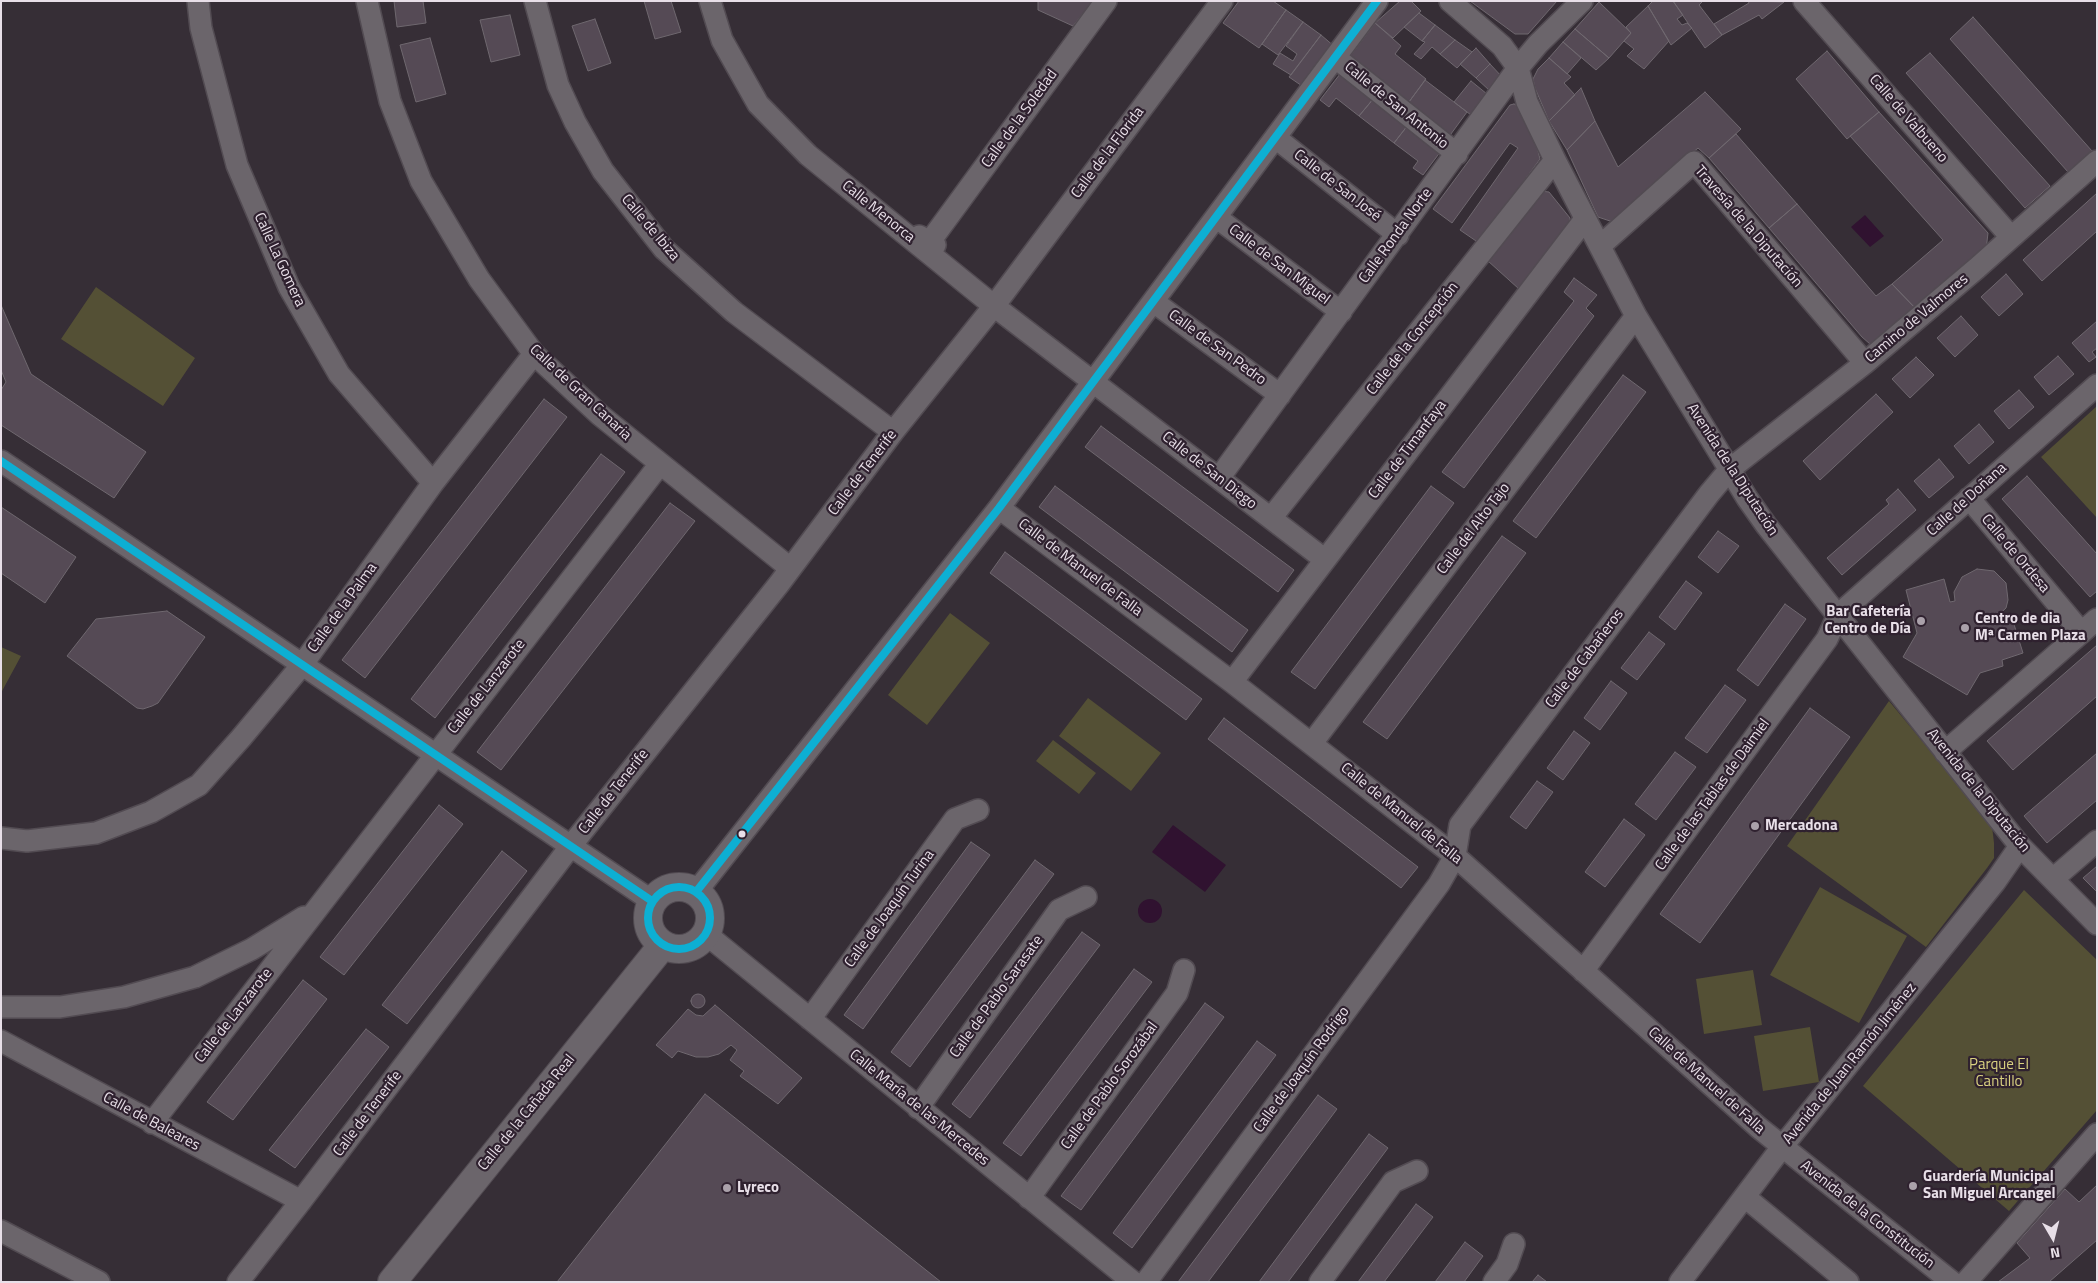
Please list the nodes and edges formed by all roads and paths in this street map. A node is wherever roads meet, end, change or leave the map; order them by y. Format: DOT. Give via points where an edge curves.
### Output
graph roads {
  1 [pos="198,1"];
  2 [pos="367,1"];
  3 [pos="535,1"];
  4 [pos="710,1"];
  5 [pos="1106,1"];
  6 [pos="1222,1"];
  7 [pos="1377,1"];
  8 [pos="1450,1"];
  9 [pos="1582,1"];
  10 [pos="1804,1"];
  11 [pos="1336,58"];
  12 [pos="1518,68"];
  13 [pos="1276,138"];
  14 [pos="1457,154"];
  15 [pos="1555,160"];
  16 [pos="2097,161"];
  17 [pos="1216,218"];
  18 [pos="1585,219"];
  19 [pos="1398,235"];
  20 [pos="2012,237"];
  21 [pos="928,245"];
  22 [pos="1600,246"];
  23 [pos="1154,302"];
  24 [pos="994,306"];
  25 [pos="1341,312"];
  26 [pos="1636,316"];
  27 [pos="534,354"];
  28 [pos="1865,363"];
  29 [pos="1094,383"];
  30 [pos="2097,385"];
  31 [pos="1280,395"];
  32 [pos="893,432"];
  33 [pos="1,461"];
  34 [pos="660,464"];
  35 [pos="1730,469"];
  36 [pos="1219,478"];
  37 [pos="432,483"];
  38 [pos="1969,498"];
  39 [pos="998,508"];
  40 [pos="1271,518"];
  41 [pos="1324,559"];
  42 [pos="790,568"];
  43 [pos="1838,615"];
  44 [pos="2089,626"];
  45 [pos="302,665"];
  46 [pos="1232,682"];
  47 [pos="1312,743"];
  48 [pos="1945,752"];
  49 [pos="434,755"];
  50 [pos="978,810"];
  51 [pos="1,838"];
  52 [pos="2097,841"];
  53 [pos="2020,846"];
  54 [pos="570,847"];
  55 [pos="1455,856"];
  56 [pos="2053,879"];
  57 [pos="696,892"];
  58 [pos="1086,897"];
  59 [pos="652,901"];
  60 [pos="316,910"];
  61 [pos="2097,924"];
  62 [pos="706,934"];
  63 [pos="662,946"];
  64 [pos="1184,970"];
  65 [pos="1583,971"];
  66 [pos="1,1007"];
  67 [pos="810,1019"];
  68 [pos="1,1041"];
  69 [pos="918,1108"];
  70 [pos="152,1123"];
  71 [pos="2097,1134"];
  72 [pos="1782,1147"];
  73 [pos="1417,1171"];
  74 [pos="1745,1197"];
  75 [pos="1029,1198"];
  76 [pos="301,1201"];
  77 [pos="1,1231"];
  78 [pos="1514,1244"];
  79 [pos="1681,1281"];
  80 [pos="99,1282"];
  81 [pos="238,1282"];
  82 [pos="392,1282"];
  83 [pos="1133,1282"];
  84 [pos="1146,1282"];
  85 [pos="1320,1282"];
  86 [pos="1494,1282"];
  87 [pos="1848,1282"];
  88 [pos="1952,1282"];
  89 [pos="1966,1282"];
  1 -- 37 [label="street, Calle La Gomera" via="201,28 237,165 290,287 339,374"];
  2 -- 27 [label="street, Calle de Gran Canaria" via="390,100 421,181 479,280"];
  3 -- 32 [label="street, Calle de Ibiza" via="558,85 575,122 603,171 664,249 734,312"];
  4 -- 21 [label="street, Calle Menorca" via="722,40 758,104 808,155"];
  5 -- 21 [label="street, Calle de la Soledad"];
  6 -- 24 [label="street, Calle de la Florida"];
  7 -- 11 [label="street"];
  8 -- 12 [label="street, Avenida de la Diputación" via="1502,46"];
  9 -- 12 [label="street, Calle Ronda Norte"];
  10 -- 20 [label="street, Calle de Valbueno"];
  11 -- 13 [label="street"];
  11 -- 14 [label="street, Calle de San Antonio"];
  12 -- 14 [label="street, Calle Ronda Norte"];
  12 -- 15 [label="street, Avenida de la Diputación" via="1527,102"];
  13 -- 17 [label="street"];
  13 -- 19 [label="street, Calle de San José"];
  14 -- 19 [label="street, Calle Ronda Norte"];
  15 -- 18 [label="street, Avenida de la Diputación"];
  15 -- 40 [label="street, Calle de la Concepción"];
  16 -- 20 [label="street, Camino de Valmores"];
  17 -- 23 [label="street"];
  17 -- 25 [label="street, Calle de San Miguel"];
  18 -- 22 [label="street, Avenida de la Diputación"];
  18 -- 41 [label="street, Calle de Timanfaya"];
  19 -- 25 [label="street, Calle Ronda Norte"];
  20 -- 28 [label="street, Camino de Valmores"];
  21 -- 24 [label="street, Calle Menorca"];
  22 -- 26 [label="street, Avenida de la Diputación"];
  22 -- 28 [label="street, Travesía de la Diputación" via="1694,162"];
  23 -- 29 [label="street"];
  23 -- 31 [label="street, Calle de San Pedro"];
  24 -- 29 [label="street, Calle Menorca"];
  24 -- 32 [label="street, Calle de Tenerife"];
  25 -- 31 [label="street, Calle Ronda Norte"];
  26 -- 35 [label="street, Avenida de la Diputación"];
  26 -- 47 [label="street, Calle del Alto Tajo"];
  27 -- 34 [label="street, Calle de Gran Canaria" via="600,415"];
  27 -- 37 [label="street, Calle de la Palma"];
  28 -- 35 [label="street, Camino de Valmores"];
  29 -- 36 [label="street, Calle de San Diego"];
  29 -- 39 [label="street"];
  30 -- 38 [label="street, Calle de Doñana"];
  31 -- 36 [label="street, Calle Ronda Norte"];
  32 -- 42 [label="street, Calle de Tenerife"];
  33 -- 45 [label="street"];
  34 -- 42 [label="street, Calle de Gran Canaria"];
  34 -- 49 [label="street, Calle de Lanzarote"];
  35 -- 43 [label="street, Avenida de la Diputación" via="1766,525"];
  35 -- 55 [label="street, Calle de Cabañeros" via="1460,825"];
  36 -- 40 [label="street, Calle de San Diego"];
  37 -- 45 [label="street, Calle de la Palma"];
  38 -- 43 [label="street, Calle de Doñana"];
  38 -- 44 [label="street, Calle de Ordesa"];
  39 -- 46 [label="street, Calle de Manuel de Falla"];
  39 -- 57 [label="street"];
  40 -- 41 [label="street, Calle de San Diego"];
  41 -- 46 [label="street, Calle de Timanfaya"];
  42 -- 54 [label="street, Calle de Tenerife"];
  43 -- 48 [label="street, Avenida de la Diputación"];
  43 -- 65 [label="street, Calle de las Tablas de Daimiel" via="1827,639"];
  44 -- 48 [label="street"];
  45 -- 49 [label="street"];
  45 -- 51 [label="street, Calle de la Palma" via="191,790 151,812 96,833 27,842"];
  46 -- 47 [label="street, Calle de Manuel de Falla"];
  47 -- 55 [label="street, Calle de Manuel de Falla"];
  48 -- 53 [label="street, Avenida de la Diputación"];
  49 -- 54 [label="street"];
  49 -- 60 [label="street, Calle de Lanzarote"];
  50 -- 67 [label="street, Calle de Joaquín Turina" via="955,819"];
  52 -- 56 [label="street"];
  53 -- 56 [label="street, Avenida de la Diputación"];
  53 -- 72 [label="street, Avenida de Juan Ramón Jiménez" via="1989,890"];
  54 -- 59 [label="street"];
  54 -- 76 [label="street, Calle de Tenerife"];
  55 -- 65 [label="street, Calle de Manuel de Falla"];
  55 -- 84 [label="street, Calle de Joaquín Rodrigo" via="1439,884"];
  56 -- 61 [label="street, Avenida de la Diputación"];
  57 -- 59 [label="street" via="672,887 660,892"];
  57 -- 62 [label="street" via="707,903 709,911"];
  58 -- 69 [label="street, Calle de Pablo Sarasate" via="1059,910"];
  59 -- 63 [label="street" via="646,917 650,934"];
  60 -- 66 [label="street, Calle de Lanzarote" via="252,949 195,977 124,997 60,1006"];
  60 -- 70 [label="street, Calle de Lanzarote"];
  62 -- 63 [label="street" via="698,944 686,949"];
  62 -- 67 [label="street, Calle María de las Mercedes"];
  63 -- 82 [label="street, Calle de la Cañada Real"];
  64 -- 75 [label="street, Calle de Pablo Sorozábal" via="1177,993"];
  65 -- 72 [label="street, Calle de Manuel de Falla"];
  67 -- 69 [label="street, Calle María de las Mercedes"];
  68 -- 70 [label="street, Calle de Baleares"];
  69 -- 75 [label="street, Calle María de las Mercedes"];
  70 -- 76 [label="street, Calle de Baleares"];
  71 -- 89 [label="street"];
  72 -- 74 [label="street, Avenida de Juan Ramón Jiménez"];
  72 -- 88 [label="street, Avenida de la Constitución"];
  73 -- 85 [label="street" via="1393,1182"];
  74 -- 79 [label="street, Avenida de Juan Ramón Jiménez"];
  74 -- 87 [label="street"];
  75 -- 83 [label="street, Calle María de las Mercedes"];
  76 -- 81 [label="street, Calle de Tenerife"];
  77 -- 80 [label="street"];
  78 -- 86 [label="street" via="1507,1264"];
}
